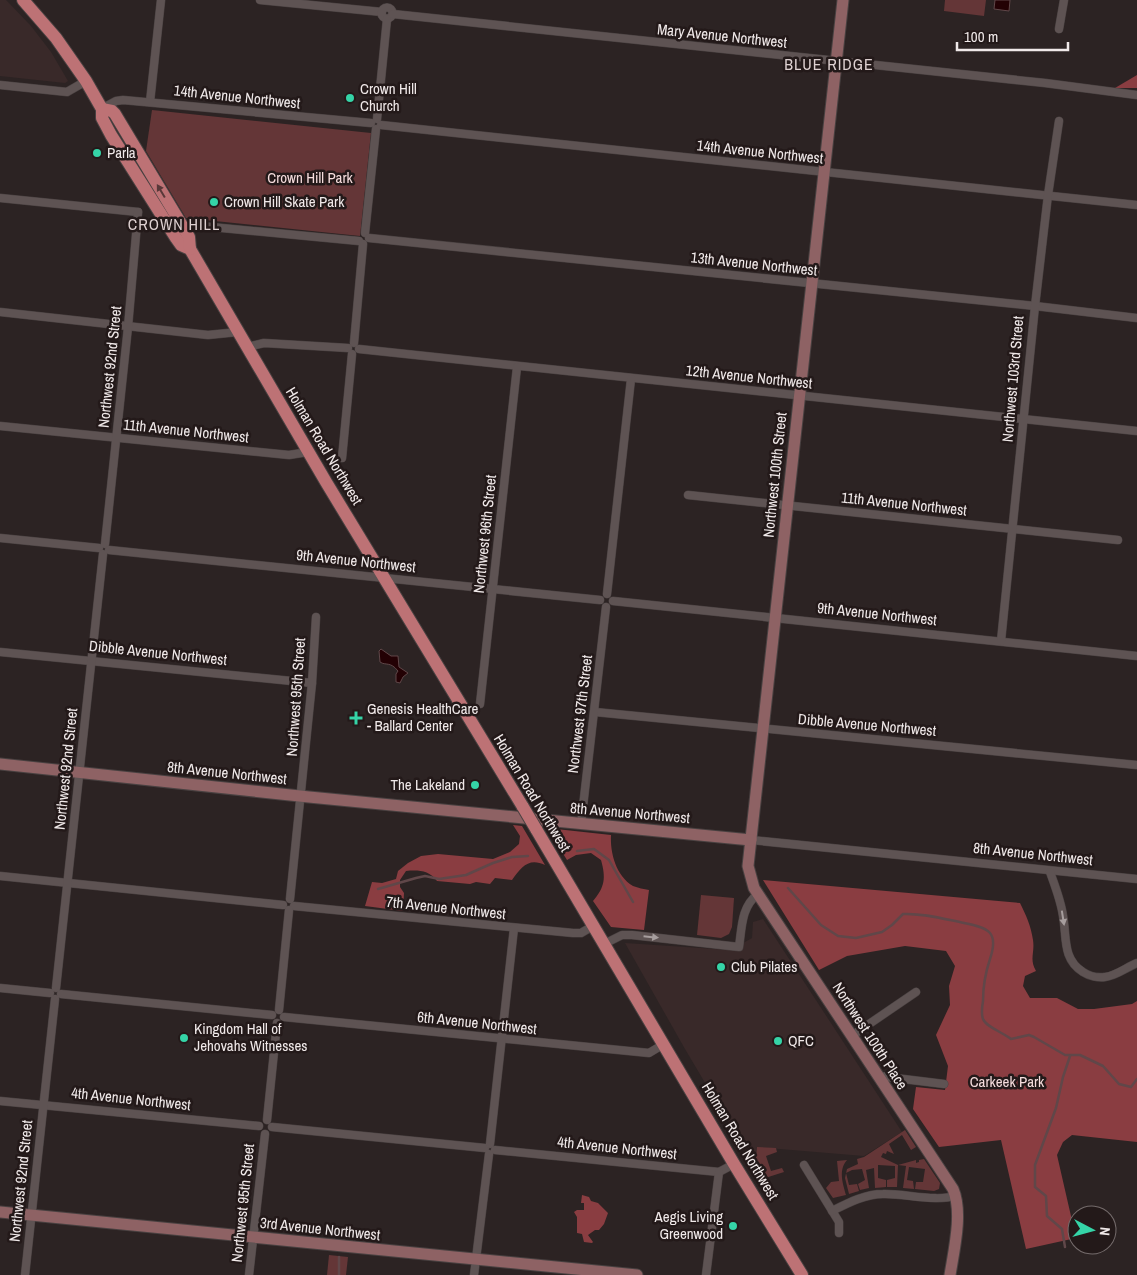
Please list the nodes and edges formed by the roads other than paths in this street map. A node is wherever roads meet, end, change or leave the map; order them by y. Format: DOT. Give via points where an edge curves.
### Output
graph roads {
  1 [pos="23,0"];
  2 [pos="161,0"];
  3 [pos="260,0"];
  4 [pos="843,0"];
  5 [pos="1064,0"];
  6 [pos="388,11"];
  7 [pos="1059,29"];
  8 [pos="836,62"];
  9 [pos="86,82"];
  10 [pos="0,85"];
  11 [pos="1137,95"];
  12 [pos="150,102"];
  13 [pos="102,109"];
  14 [pos="1059,121"];
  15 [pos="376,124"];
  16 [pos="825,172"];
  17 [pos="1048,195"];
  18 [pos="0,198"];
  19 [pos="1137,205"];
  20 [pos="146,208"];
  21 [pos="184,228"];
  22 [pos="364,239"];
  23 [pos="190,249"];
  24 [pos="812,283"];
  25 [pos="1035,306"];
  26 [pos="0,312"];
  27 [pos="1137,318"];
  28 [pos="128,326"];
  29 [pos="238,332"];
  30 [pos="247,347"];
  31 [pos="353,349"];
  32 [pos="517,367"];
  33 [pos="631,379"];
  34 [pos="799,396"];
  35 [pos="1024,419"];
  36 [pos="0,426"];
  37 [pos="1137,431"];
  38 [pos="116,437"];
  39 [pos="308,452"];
  40 [pos="342,458"];
  41 [pos="688,495"];
  42 [pos="787,506"];
  43 [pos="1013,530"];
  44 [pos="0,538"];
  45 [pos="1118,540"];
  46 [pos="104,549"];
  47 [pos="383,577"];
  48 [pos="493,589"];
  49 [pos="608,594"];
  50 [pos="600,600"];
  51 [pos="613,601"];
  52 [pos="606,607"];
  53 [pos="316,617"];
  54 [pos="775,617"];
  55 [pos="1001,641"];
  56 [pos="0,652"];
  57 [pos="1137,656"];
  58 [pos="92,660"];
  59 [pos="312,683"];
  60 [pos="480,704"];
  61 [pos="595,712"];
  62 [pos="764,729"];
  63 [pos="0,764"];
  64 [pos="1137,765"];
  65 [pos="80,772"];
  66 [pos="302,796"];
  67 [pos="581,824"];
  68 [pos="751,840"];
  69 [pos="1050,872"];
  70 [pos="0,876"];
  71 [pos="1137,879"];
  72 [pos="68,884"];
  73 [pos="758,894"];
  74 [pos="289,905"];
  75 [pos="593,926"];
  76 [pos="514,928"];
  77 [pos="604,944"];
  78 [pos="1137,962"];
  79 [pos="0,988"];
  80 [pos="916,992"];
  81 [pos="55,994"];
  82 [pos="279,1010"];
  83 [pos="272,1015"];
  84 [pos="284,1017"];
  85 [pos="277,1023"];
  86 [pos="853,1035"];
  87 [pos="502,1040"];
  88 [pos="664,1044"];
  89 [pos="879,1076"];
  90 [pos="944,1084"];
  91 [pos="0,1100"];
  92 [pos="44,1104"];
  93 [pos="267,1120"];
  94 [pos="258,1126"];
  95 [pos="272,1128"];
  96 [pos="265,1134"];
  97 [pos="490,1149"];
  98 [pos="734,1164"];
  99 [pos="804,1165"];
  100 [pos="719,1172"];
  101 [pos="956,1195"];
  102 [pos="832,1211"];
  103 [pos="0,1212"];
  104 [pos="32,1215"];
  105 [pos="839,1233"];
  106 [pos="254,1238"];
  107 [pos="476,1259"];
  108 [pos="25,1275"];
  109 [pos="249,1275"];
  110 [pos="474,1275"];
  111 [pos="637,1275"];
  112 [pos="706,1275"];
  113 [pos="802,1275"];
  114 [pos="950,1275"];
  1 -- 9 [label="main road, Holman Road Northwest" via="56,38"];
  2 -- 12 [label="street"];
  3 -- 6 [label="street, Mary Avenue Northwest"];
  4 -- 8 [label="street, Northwest 100th Street"];
  5 -- 7 [label="street"];
  6 -- 8 [label="street, Mary Avenue Northwest"];
  6 -- 15 [label="street"];
  8 -- 11 [label="street, Mary Avenue Northwest"];
  8 -- 16 [label="street, Northwest 100th Street"];
  9 -- 10 [label="street" via="67,92"];
  9 -- 13 [label="main road, Holman Road Northwest"];
  12 -- 13 [label="street, 14th Avenue Northwest" via="119,100"];
  12 -- 15 [label="street, 14th Avenue Northwest"];
  13 -- 20 [label="main road, Holman Road Northwest" via="102,118"];
  21 -- 13 [label="main road, Holman Road Northwest, one-way" via="115,114"];
  14 -- 17 [label="street, Northwest 103rd Street"];
  15 -- 16 [label="street, 14th Avenue Northwest"];
  15 -- 22 [label="street"];
  16 -- 17 [label="street, 14th Avenue Northwest"];
  16 -- 24 [label="street, Northwest 100th Street"];
  17 -- 19 [label="street, 14th Avenue Northwest"];
  17 -- 25 [label="street, Northwest 103rd Street"];
  18 -- 20 [label="street"];
  20 -- 23 [label="main road, Holman Road Northwest"];
  20 -- 28 [label="street, Northwest 92nd Street"];
  21 -- 22 [label="street, 13th Avenue Northwest" via="190,225"];
  21 -- 23 [label="main road, Holman Road Northwest"];
  22 -- 24 [label="street, 13th Avenue Northwest"];
  22 -- 31 [label="street"];
  23 -- 29 [label="main road, Holman Road Northwest"];
  24 -- 25 [label="street, 13th Avenue Northwest"];
  24 -- 34 [label="street, Northwest 100th Street"];
  25 -- 27 [label="street, 13th Avenue Northwest"];
  25 -- 35 [label="street, Northwest 103rd Street"];
  26 -- 28 [label="street"];
  28 -- 29 [label="street" via="208,335"];
  28 -- 38 [label="street, Northwest 92nd Street"];
  29 -- 30 [label="main road, Holman Road Northwest"];
  30 -- 31 [label="street, 12th Avenue Northwest" via="264,343"];
  30 -- 39 [label="main road, Holman Road Northwest"];
  31 -- 32 [label="street, 12th Avenue Northwest"];
  31 -- 40 [label="street"];
  32 -- 33 [label="street, 12th Avenue Northwest"];
  32 -- 48 [label="street, Northwest 96th Street"];
  33 -- 34 [label="street, 12th Avenue Northwest"];
  33 -- 49 [label="street"];
  34 -- 35 [label="street, 12th Avenue Northwest"];
  34 -- 42 [label="street, Northwest 100th Street"];
  35 -- 37 [label="street, 12th Avenue Northwest"];
  35 -- 43 [label="street, Northwest 103rd Street"];
  36 -- 38 [label="street, 11th Avenue Northwest"];
  38 -- 39 [label="street, 11th Avenue Northwest" via="290,455"];
  38 -- 46 [label="street, Northwest 92nd Street"];
  39 -- 47 [label="main road, Holman Road Northwest"];
  41 -- 42 [label="street, 11th Avenue Northwest"];
  42 -- 43 [label="street, 11th Avenue Northwest"];
  42 -- 54 [label="street, Northwest 100th Street"];
  43 -- 45 [label="street, 11th Avenue Northwest"];
  43 -- 55 [label="street, Northwest 103rd Street"];
  44 -- 46 [label="street, 9th Avenue Northwest"];
  46 -- 47 [label="street, 9th Avenue Northwest"];
  46 -- 58 [label="street, Northwest 92nd Street"];
  47 -- 48 [label="street, 9th Avenue Northwest"];
  47 -- 75 [label="main road, Holman Road Northwest, bridge"];
  48 -- 50 [label="street, 9th Avenue Northwest"];
  48 -- 60 [label="street, Northwest 96th Street"];
  49 -- 50 [label="street"];
  49 -- 51 [label="street"];
  50 -- 52 [label="street"];
  51 -- 52 [label="street"];
  51 -- 54 [label="street, 9th Avenue Northwest"];
  52 -- 61 [label="street, Northwest 97th Street"];
  53 -- 59 [label="street, Northwest 95th Street"];
  54 -- 55 [label="street, 9th Avenue Northwest"];
  54 -- 62 [label="street, Northwest 100th Street"];
  55 -- 57 [label="street, 9th Avenue Northwest"];
  56 -- 58 [label="street, Dibble Avenue Northwest"];
  58 -- 59 [label="street, Dibble Avenue Northwest"];
  58 -- 65 [label="street, Northwest 92nd Street"];
  59 -- 66 [label="street, Northwest 95th Street"];
  61 -- 62 [label="street, Dibble Avenue Northwest"];
  61 -- 67 [label="street, Northwest 97th Street"];
  62 -- 64 [label="street, Dibble Avenue Northwest"];
  62 -- 68 [label="street, Northwest 100th Street"];
  63 -- 65 [label="street, 8th Avenue Northwest"];
  65 -- 66 [label="street, 8th Avenue Northwest"];
  65 -- 72 [label="street, Northwest 92nd Street"];
  66 -- 67 [label="street, 8th Avenue Northwest"];
  66 -- 74 [label="street, Northwest 95th Street"];
  67 -- 68 [label="street, 8th Avenue Northwest"];
  68 -- 69 [label="street, 8th Avenue Northwest"];
  68 -- 73 [label="street, Northwest 100th Street" via="749,873"];
  69 -- 71 [label="street, 8th Avenue Northwest"];
  69 -- 78 [label="street, one-way" via="1061,905 1066,949 1074,966 1087,975 1101,978"];
  70 -- 72 [label="street, 7th Avenue Northwest"];
  72 -- 74 [label="street, 7th Avenue Northwest"];
  72 -- 81 [label="street, Northwest 92nd Street"];
  77 -- 73 [label="street, one-way" via="622,935 632,935 739,947 747,905"];
  73 -- 86 [label="street, Northwest 100th Place"];
  74 -- 76 [label="street, 7th Avenue Northwest"];
  74 -- 82 [label="street, Northwest 95th Street"];
  75 -- 76 [label="street, 7th Avenue Northwest" via="576,934"];
  75 -- 77 [label="main road, Holman Road Northwest"];
  76 -- 87 [label="street"];
  77 -- 88 [label="main road, Holman Road Northwest"];
  79 -- 81 [label="street"];
  80 -- 86 [label="street"];
  81 -- 83 [label="street"];
  81 -- 92 [label="street, Northwest 92nd Street"];
  82 -- 83 [label="street"];
  82 -- 84 [label="street"];
  83 -- 85 [label="street"];
  84 -- 85 [label="street"];
  84 -- 87 [label="street, 6th Avenue Northwest"];
  85 -- 93 [label="street"];
  86 -- 89 [label="street, Northwest 100th Place"];
  87 -- 88 [label="street, 6th Avenue Northwest" via="649,1053"];
  87 -- 97 [label="street"];
  88 -- 98 [label="main road, Holman Road Northwest"];
  89 -- 90 [label="street"];
  89 -- 101 [label="street, Northwest 100th Place"];
  91 -- 92 [label="street, 4th Avenue Northwest"];
  92 -- 94 [label="street, 4th Avenue Northwest"];
  92 -- 104 [label="street, Northwest 92nd Street"];
  93 -- 94 [label="street"];
  93 -- 95 [label="street"];
  94 -- 96 [label="street"];
  95 -- 96 [label="street"];
  95 -- 97 [label="street, 4th Avenue Northwest"];
  96 -- 106 [label="street, Northwest 95th Street"];
  97 -- 100 [label="street, 4th Avenue Northwest"];
  97 -- 107 [label="street"];
  98 -- 100 [label="street"];
  98 -- 113 [label="main road, Holman Road Northwest"];
  99 -- 102 [label="street"];
  100 -- 112 [label="street"];
  101 -- 102 [label="street" via="946,1199 873,1195"];
  101 -- 114 [label="street" via="958,1212"];
  102 -- 105 [label="street" via="839,1222"];
  103 -- 104 [label="street, 3rd Avenue Northwest"];
  104 -- 106 [label="street, 3rd Avenue Northwest"];
  104 -- 108 [label="street, Northwest 92nd Street"];
  106 -- 107 [label="street, 3rd Avenue Northwest"];
  106 -- 109 [label="street, Northwest 95th Street"];
  107 -- 110 [label="street"];
  107 -- 111 [label="street, 3rd Avenue Northwest"];
}
